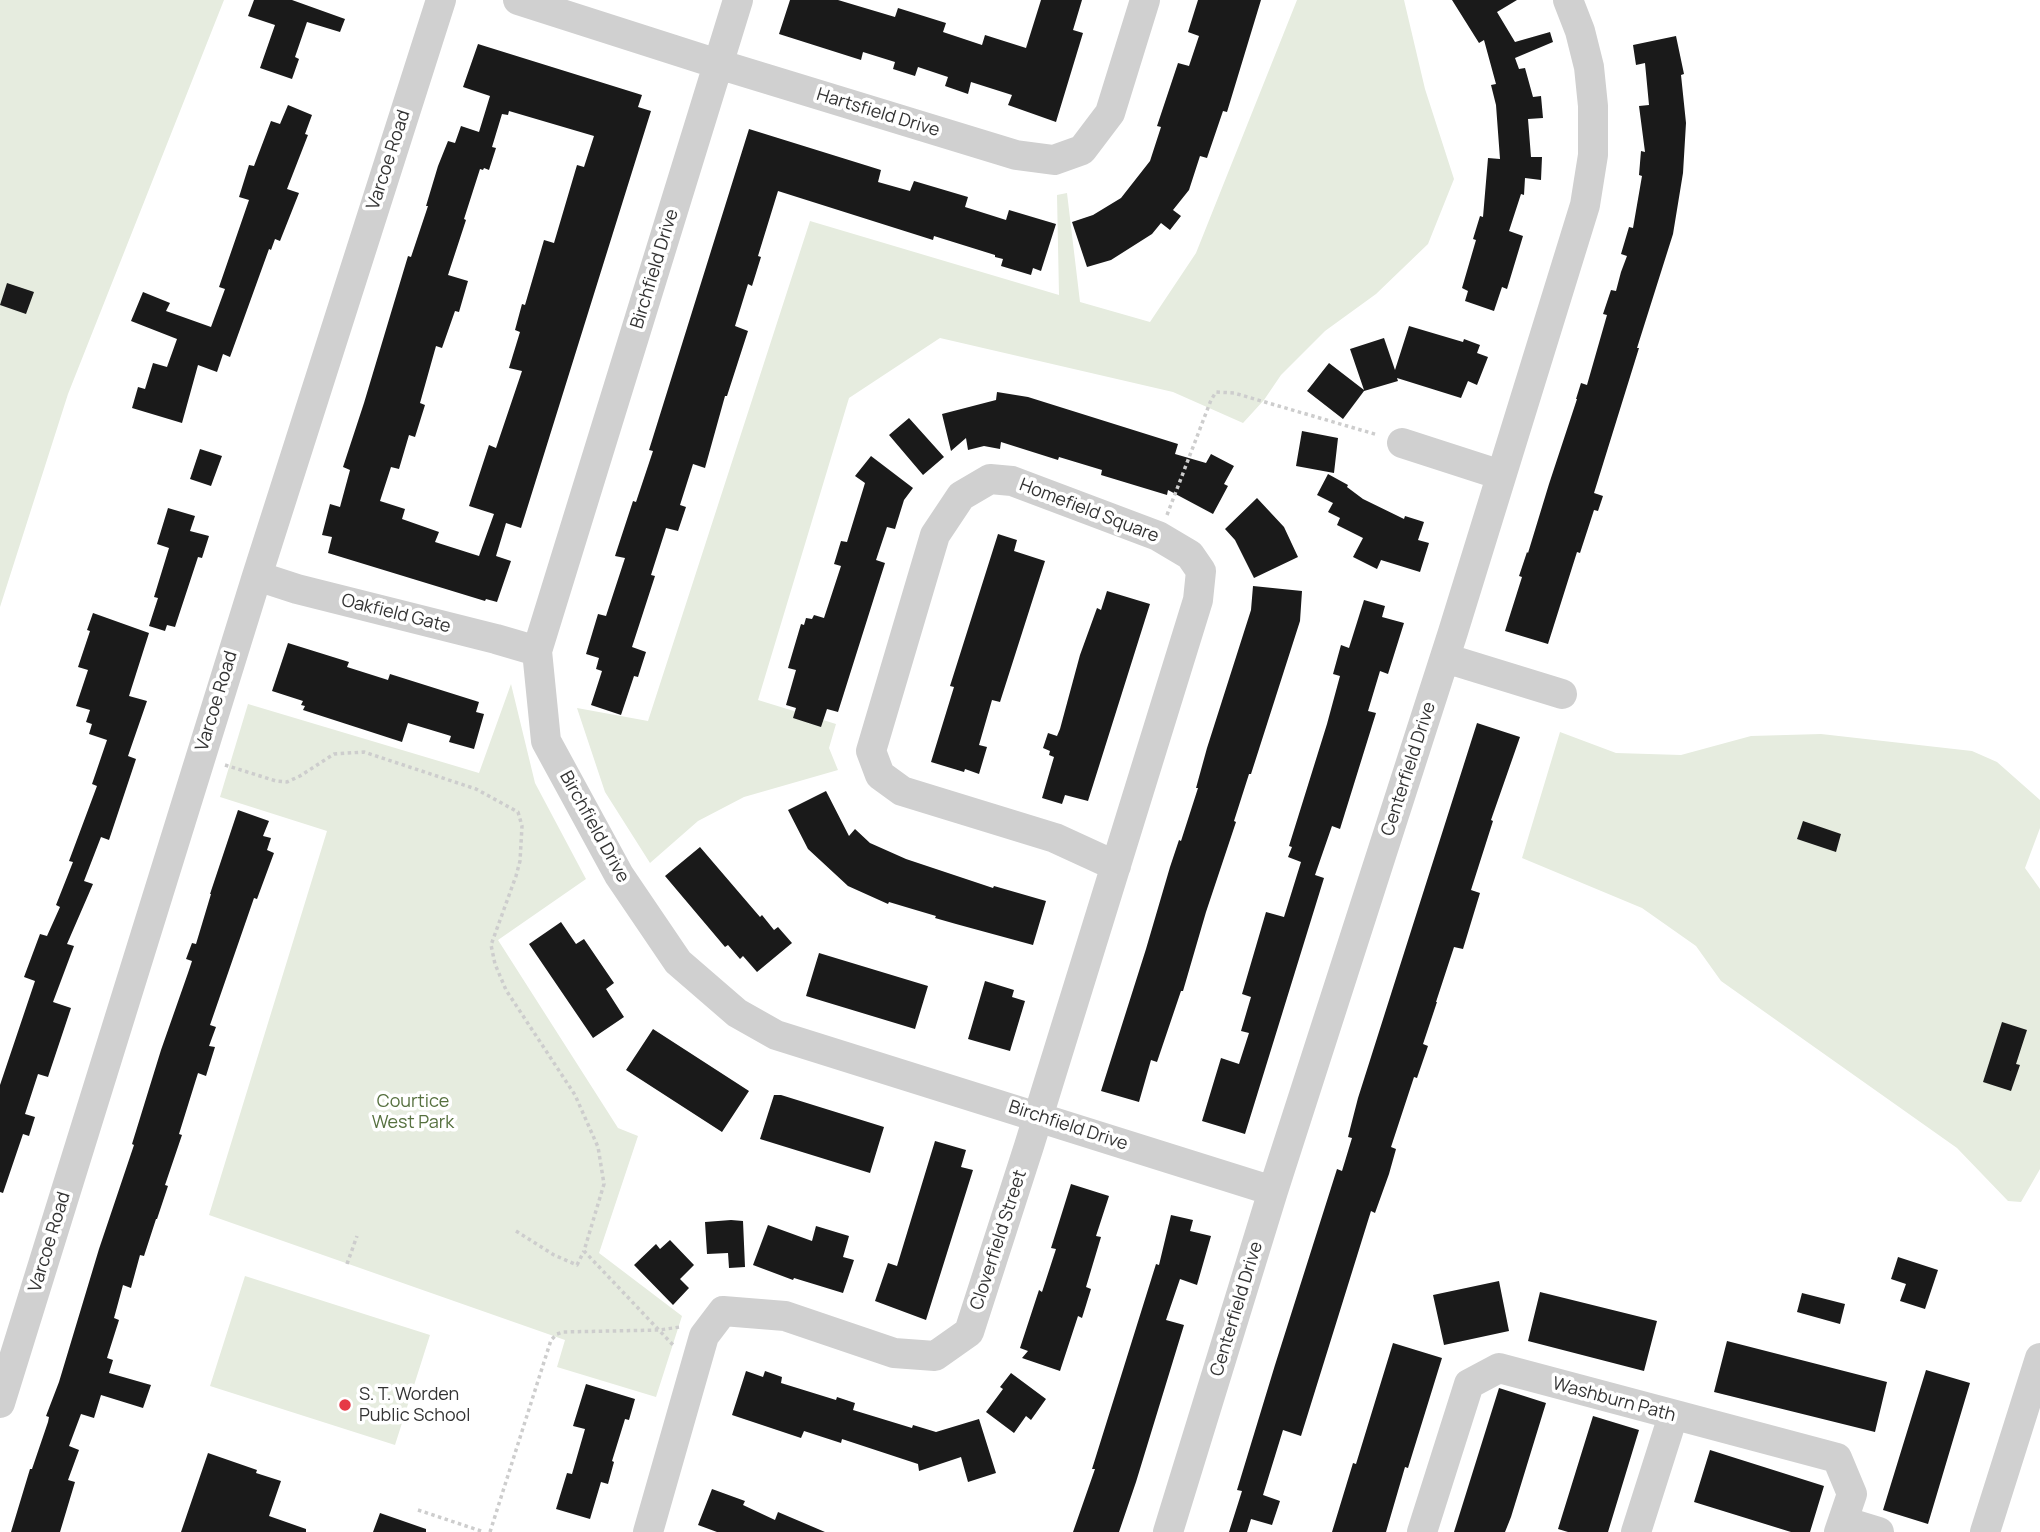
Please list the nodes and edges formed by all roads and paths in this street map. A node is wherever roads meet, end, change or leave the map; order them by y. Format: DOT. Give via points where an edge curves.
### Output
graph roads {
  1 [pos="441,0"];
  2 [pos="518,0"];
  3 [pos="738,0"];
  4 [pos="1145,0"];
  5 [pos="1569,0"];
  6 [pos="718,64"];
  7 [pos="1402,443"];
  8 [pos="1501,475"];
  9 [pos="1158,536"];
  10 [pos="257,576"];
  11 [pos="537,652"];
  12 [pos="1445,658"];
  13 [pos="1562,694"];
  14 [pos="200,757"];
  15 [pos="1116,866"];
  16 [pos="1038,1117"];
  17 [pos="1273,1191"];
  18 [pos="516,1231"];
  19 [pos="357,1236"];
  20 [pos="584,1251"];
  21 [pos="347,1264"];
  22 [pos="680,1327"];
  23 [pos="659,1330"];
  24 [pos="674,1346"];
  25 [pos="2040,1358"];
  26 [pos="0,1403"];
  27 [pos="1673,1416"];
  28 [pos="418,1510"];
  29 [pos="1841,1526"];
  30 [pos="484,1532"];
  31 [pos="490,1532"];
  32 [pos="648,1532"];
  33 [pos="1168,1532"];
  34 [pos="1422,1532"];
  35 [pos="1636,1532"];
  36 [pos="1879,1532"];
  37 [pos="1985,1532"];
  1 -- 10 [label="street, Varcoe Road"];
  2 -- 6 [label="street, Hartsfield Drive"];
  3 -- 6 [label="street, Birchfield Drive"];
  4 -- 6 [label="street, Hartsfield Drive" via="1110,113 1082,150 1054,160 1016,155"];
  5 -- 8 [label="street, Centerfield Drive" via="1589,67 1593,155 1585,205"];
  6 -- 11 [label="street, Birchfield Drive"];
  7 -- 8 [label="street"];
  7 -- 9 [label="path" via="1234,393 1216,393"];
  8 -- 12 [label="street, Centerfield Drive"];
  9 -- 15 [label="street, Homefield Square" via="1190,555 1201,571 1198,600"];
  9 -- 15 [label="street, Homefield Square" via="1012,481 990,479 961,496 935,535 871,751 880,775 902,792 1055,838"];
  10 -- 11 [label="street, Oakfield Gate"];
  10 -- 14 [label="street, Varcoe Road"];
  11 -- 16 [label="street, Birchfield Drive" via="546,741 619,875 678,962 737,1013 776,1035"];
  12 -- 13 [label="street"];
  12 -- 17 [label="street, Centerfield Drive"];
  14 -- 20 [label="path" via="287,782 334,754 364,752 476,789 518,813 520,861 491,945 506,990 575,1095 598,1147 604,1184"];
  14 -- 26 [label="street, Varcoe Road"];
  15 -- 16 [label="street, Homefield Square"];
  16 -- 17 [label="street, Birchfield Drive"];
  16 -- 32 [label="street, Cloverfield Street" via="969,1332 935,1356 894,1353 785,1316 723,1311 704,1336"];
  17 -- 33 [label="street, Centerfield Drive"];
  18 -- 20 [label="path" via="577,1265"];
  19 -- 21 [label="path"];
  20 -- 23 [label="path"];
  22 -- 23 [label="path"];
  23 -- 24 [label="path"];
  23 -- 31 [label="path" via="563,1332 551,1340"];
  25 -- 37 [label="street"];
  27 -- 29 [label="street, Washburn Path" via="1837,1458 1852,1494"];
  27 -- 34 [label="street, Washburn Path" via="1499,1368 1469,1384"];
  27 -- 35 [label="street"];
  28 -- 30 [label="path"];
  29 -- 36 [label="street"];
}
